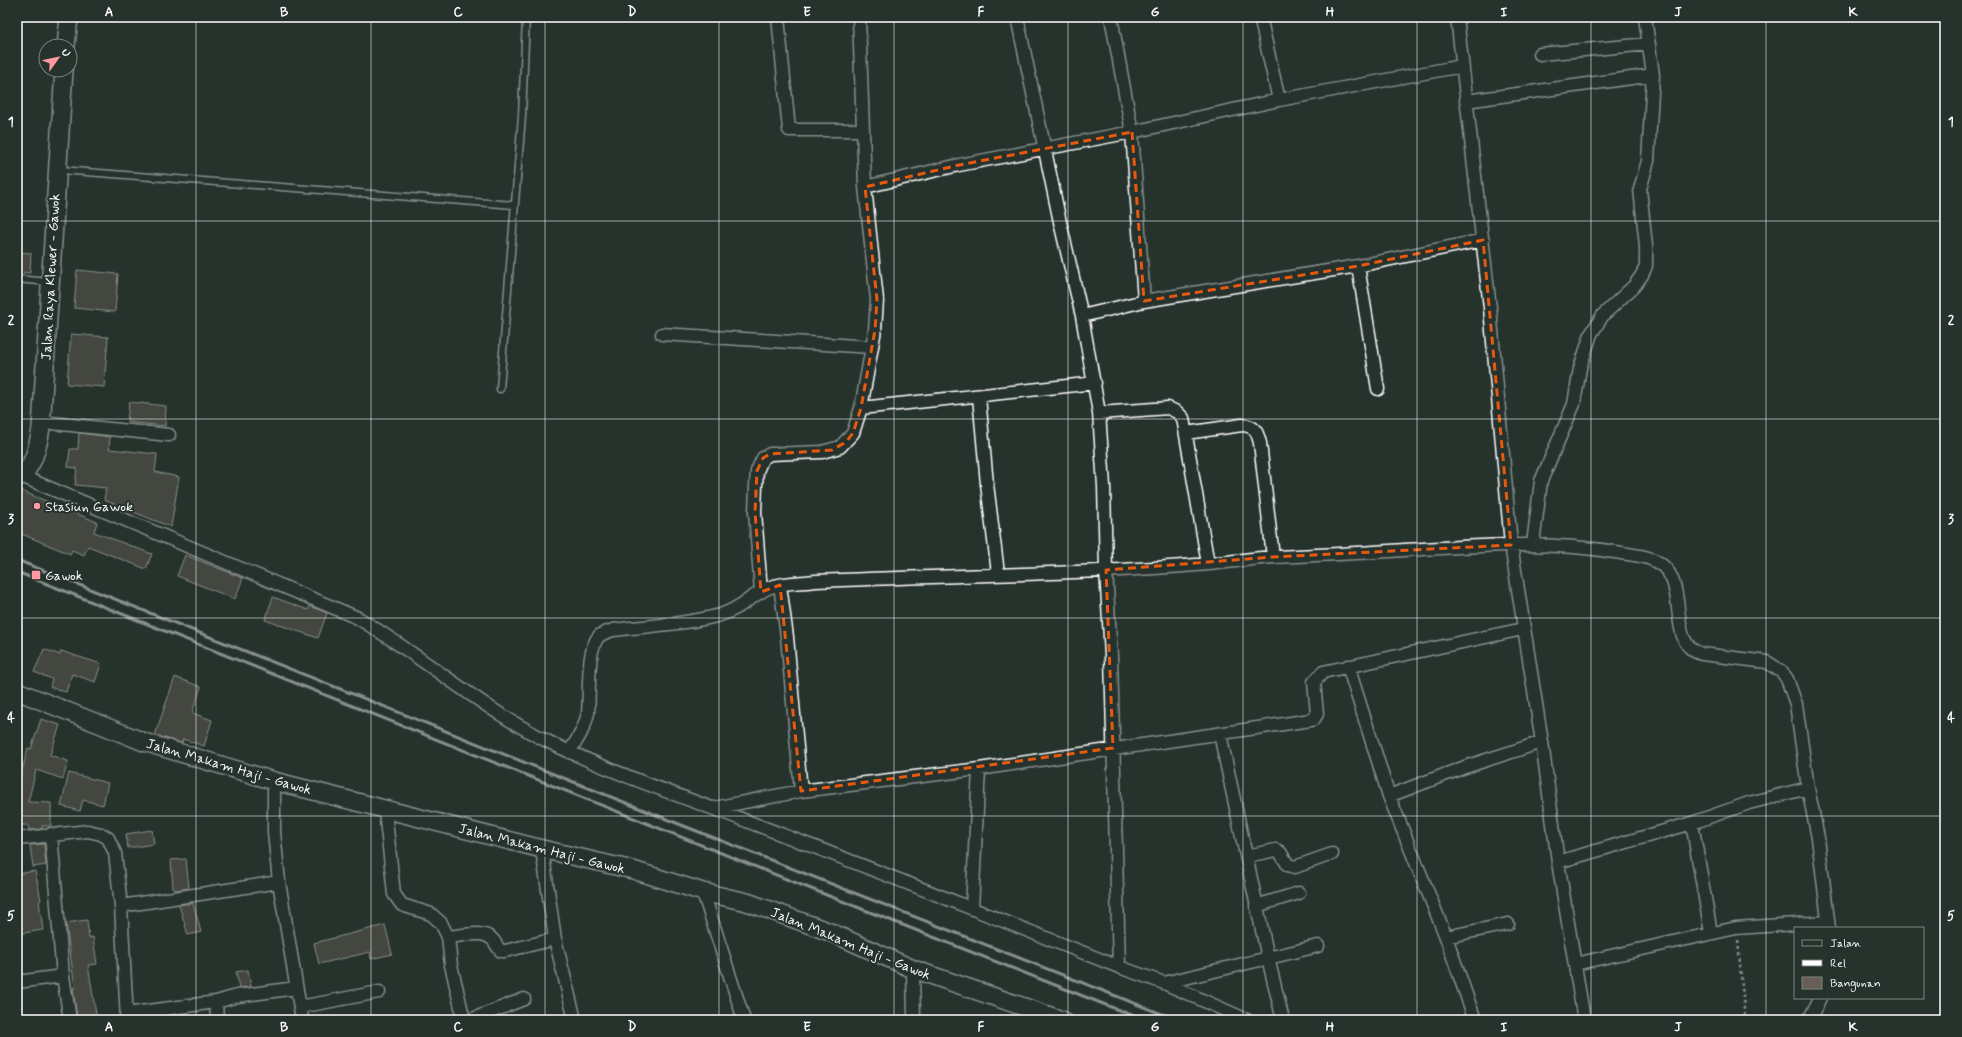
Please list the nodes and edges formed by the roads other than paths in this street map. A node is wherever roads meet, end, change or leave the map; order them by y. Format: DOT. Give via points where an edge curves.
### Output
graph roads {
  1 [pos="69,17"];
  2 [pos="526,17"];
  3 [pos="778,17"];
  4 [pos="859,17"];
  5 [pos="1017,17"];
  6 [pos="1111,17"];
  7 [pos="1457,17"];
  8 [pos="1645,17"];
  9 [pos="1261,21"];
  10 [pos="67,38"];
  11 [pos="1649,44"];
  12 [pos="1540,54"];
  13 [pos="1462,66"];
  14 [pos="1653,75"];
  15 [pos="63,78"];
  16 [pos="1279,100"];
  17 [pos="1466,101"];
  18 [pos="863,130"];
  19 [pos="1132,132"];
  20 [pos="1044,147"];
  21 [pos="56,169"];
  22 [pos="865,187"];
  23 [pos="514,205"];
  24 [pos="1483,240"];
  25 [pos="1358,266"];
  26 [pos="17,280"];
  27 [pos="49,282"];
  28 [pos="1144,301"];
  29 [pos="1082,316"];
  30 [pos="662,334"];
  31 [pos="872,347"];
  32 [pos="1095,382"];
  33 [pos="500,389"];
  34 [pos="1378,389"];
  35 [pos="979,397"];
  36 [pos="861,408"];
  37 [pos="1099,413"];
  38 [pos="41,422"];
  39 [pos="1186,433"];
  40 [pos="169,435"];
  41 [pos="19,476"];
  42 [pos="1533,544"];
  43 [pos="1511,545"];
  44 [pos="1273,557"];
  45 [pos="1208,564"];
  46 [pos="1106,570"];
  47 [pos="998,573"];
  48 [pos="780,585"];
  49 [pos="761,592"];
  50 [pos="1523,629"];
  51 [pos="1348,666"];
  52 [pos="17,691"];
  53 [pos="1220,734"];
  54 [pos="1542,742"];
  55 [pos="1113,748"];
  56 [pos="569,752"];
  57 [pos="979,769"];
  58 [pos="274,781"];
  59 [pos="1808,788"];
  60 [pos="801,791"];
  61 [pos="1389,796"];
  62 [pos="714,808"];
  63 [pos="385,810"];
  64 [pos="1692,823"];
  65 [pos="51,834"];
  66 [pos="17,839"];
  67 [pos="542,849"];
  68 [pos="1332,854"];
  69 [pos="1247,856"];
  70 [pos="1558,862"];
  71 [pos="279,882"];
  72 [pos="703,892"];
  73 [pos="1299,892"];
  74 [pos="121,906"];
  75 [pos="1256,906"];
  76 [pos="972,909"];
  77 [pos="1508,924"];
  78 [pos="1828,925"];
  79 [pos="1712,933"];
  80 [pos="448,937"];
  81 [pos="1446,937"];
  82 [pos="555,939"];
  83 [pos="1318,946"];
  84 [pos="1268,958"];
  85 [pos="1576,964"];
  86 [pos="1119,967"];
  87 [pos="913,970"];
  88 [pos="63,976"];
  89 [pos="17,982"];
  90 [pos="1164,984"];
  91 [pos="296,988"];
  92 [pos="379,992"];
  93 [pos="524,998"];
  94 [pos="1820,999"];
  95 [pos="216,1002"];
  96 [pos="300,1007"];
  97 [pos="127,1017"];
  98 [pos="70,1020"];
  99 [pos="217,1020"];
  100 [pos="302,1020"];
  101 [pos="464,1020"];
  102 [pos="470,1020"];
  103 [pos="575,1020"];
  104 [pos="744,1020"];
  105 [pos="914,1020"];
  106 [pos="1062,1020"];
  107 [pos="1247,1020"];
  108 [pos="1283,1020"];
  109 [pos="1475,1020"];
  110 [pos="1584,1020"];
  111 [pos="1809,1020"];
  1 -- 10 [label="street"];
  2 -- 23 [label="lane" via="522,116"];
  3 -- 18 [label="street" via="789,130"];
  4 -- 18 [label="street"];
  5 -- 20 [label="street"];
  6 -- 19 [label="street"];
  7 -- 13 [label="street"];
  8 -- 11 [label="street"];
  9 -- 16 [label="street"];
  11 -- 12 [label="street"];
  11 -- 14 [label="street"];
  13 -- 16 [label="street"];
  13 -- 17 [label="street"];
  14 -- 17 [label="street"];
  14 -- 42 [label="street" via="1648,161 1640,189 1646,266 1634,286 1603,314 1591,334 1580,368 1574,404 1541,481"];
  15 -- 21 [label="street, Jalan Raya Klewer - Gawok"];
  16 -- 19 [label="street"];
  17 -- 24 [label="street"];
  18 -- 22 [label="street"];
  19 -- 20 [label="street"];
  19 -- 28 [label="street"];
  20 -- 22 [label="street" via="958,164"];
  20 -- 29 [label="street"];
  21 -- 23 [label="lane"];
  21 -- 27 [label="street, Jalan Raya Klewer - Gawok"];
  22 -- 31 [label="street" via="877,300"];
  23 -- 33 [label="lane"];
  24 -- 25 [label="street"];
  24 -- 43 [label="street"];
  25 -- 28 [label="street"];
  25 -- 34 [label="street"];
  26 -- 27 [label="lane"];
  27 -- 38 [label="street, Jalan Raya Klewer - Gawok"];
  28 -- 29 [label="street"];
  29 -- 32 [label="street"];
  30 -- 31 [label="street"];
  31 -- 36 [label="street"];
  32 -- 35 [label="street"];
  32 -- 37 [label="street"];
  35 -- 36 [label="street"];
  35 -- 47 [label="street"];
  36 -- 49 [label="street" via="853,433 840,447 822,452 770,454 763,458 757,471 755,512"];
  37 -- 39 [label="street" via="1173,409 1183,418"];
  37 -- 46 [label="street"];
  38 -- 40 [label="street"];
  38 -- 41 [label="street, Jalan Raya Klewer - Gawok" via="39,441 33,459"];
  39 -- 44 [label="street" via="1242,425 1256,430 1260,443"];
  39 -- 45 [label="street"];
  41 -- 56 [label="street" via="358,618 394,639 503,716"];
  42 -- 43 [label="street"];
  42 -- 59 [label="street" via="1593,548 1650,558 1662,564 1672,577 1684,639 1692,651 1767,662 1782,672 1787,679 1796,704"];
  43 -- 44 [label="street"];
  43 -- 50 [label="street"];
  44 -- 45 [label="street"];
  45 -- 46 [label="street"];
  46 -- 47 [label="street"];
  46 -- 55 [label="street"];
  47 -- 48 [label="street" via="816,581"];
  48 -- 49 [label="street"];
  48 -- 60 [label="street"];
  49 -- 56 [label="street" via="738,608 720,615 613,630 600,635 592,651 588,713 581,735"];
  50 -- 51 [label="street"];
  50 -- 54 [label="street"];
  51 -- 53 [label="street" via="1323,672 1314,682 1317,714 1314,719"];
  51 -- 61 [label="street"];
  52 -- 58 [label="street, Jalan Makam Haji - Gawok" via="144,742"];
  53 -- 55 [label="street"];
  53 -- 69 [label="street"];
  54 -- 61 [label="street" via="1465,767"];
  54 -- 70 [label="street"];
  55 -- 57 [label="street"];
  55 -- 86 [label="street"];
  56 -- 62 [label="street" via="623,775"];
  57 -- 60 [label="street"];
  57 -- 76 [label="street"];
  58 -- 63 [label="street, Jalan Makam Haji - Gawok"];
  58 -- 71 [label="street" via="274,832"];
  59 -- 64 [label="street" via="1749,803"];
  59 -- 78 [label="street" via="1818,838"];
  60 -- 62 [label="street"];
  61 -- 81 [label="street"];
  62 -- 76 [label="street"];
  63 -- 67 [label="street, Jalan Makam Haji - Gawok"];
  63 -- 80 [label="street" via="396,898 402,905 431,914 441,923"];
  64 -- 70 [label="street"];
  64 -- 79 [label="street"];
  65 -- 66 [label="street"];
  65 -- 74 [label="street" via="88,832 108,838 114,853"];
  65 -- 88 [label="street"];
  67 -- 72 [label="street, Jalan Makam Haji - Gawok" via="633,870"];
  67 -- 82 [label="street"];
  68 -- 69 [label="street" via="1292,867 1286,864 1280,852 1276,850"];
  69 -- 75 [label="street"];
  70 -- 85 [label="street"];
  71 -- 74 [label="street"];
  71 -- 91 [label="street"];
  72 -- 87 [label="street, Jalan Makam Haji - Gawok" via="747,902 830,932"];
  72 -- 104 [label="street"];
  73 -- 75 [label="street"];
  74 -- 97 [label="street"];
  75 -- 84 [label="street"];
  76 -- 86 [label="street"];
  77 -- 81 [label="street"];
  78 -- 79 [label="street" via="1736,928"];
  79 -- 85 [label="street"];
  80 -- 82 [label="street" via="480,934 488,936 501,951"];
  80 -- 101 [label="street" via="451,965"];
  81 -- 109 [label="street"];
  82 -- 103 [label="street"];
  83 -- 84 [label="street"];
  84 -- 90 [label="street"];
  84 -- 108 [label="street"];
  85 -- 110 [label="street"];
  86 -- 90 [label="street"];
  87 -- 105 [label="street"];
  87 -- 106 [label="street, Jalan Makam Haji - Gawok"];
  88 -- 89 [label="street"];
  88 -- 98 [label="street"];
  90 -- 107 [label="street"];
  91 -- 95 [label="street" via="237,996"];
  91 -- 96 [label="street"];
  92 -- 96 [label="street"];
  93 -- 102 [label="street"];
  94 -- 111 [label="street"];
  95 -- 97 [label="street"];
  95 -- 99 [label="street"];
  96 -- 100 [label="street"];
}
